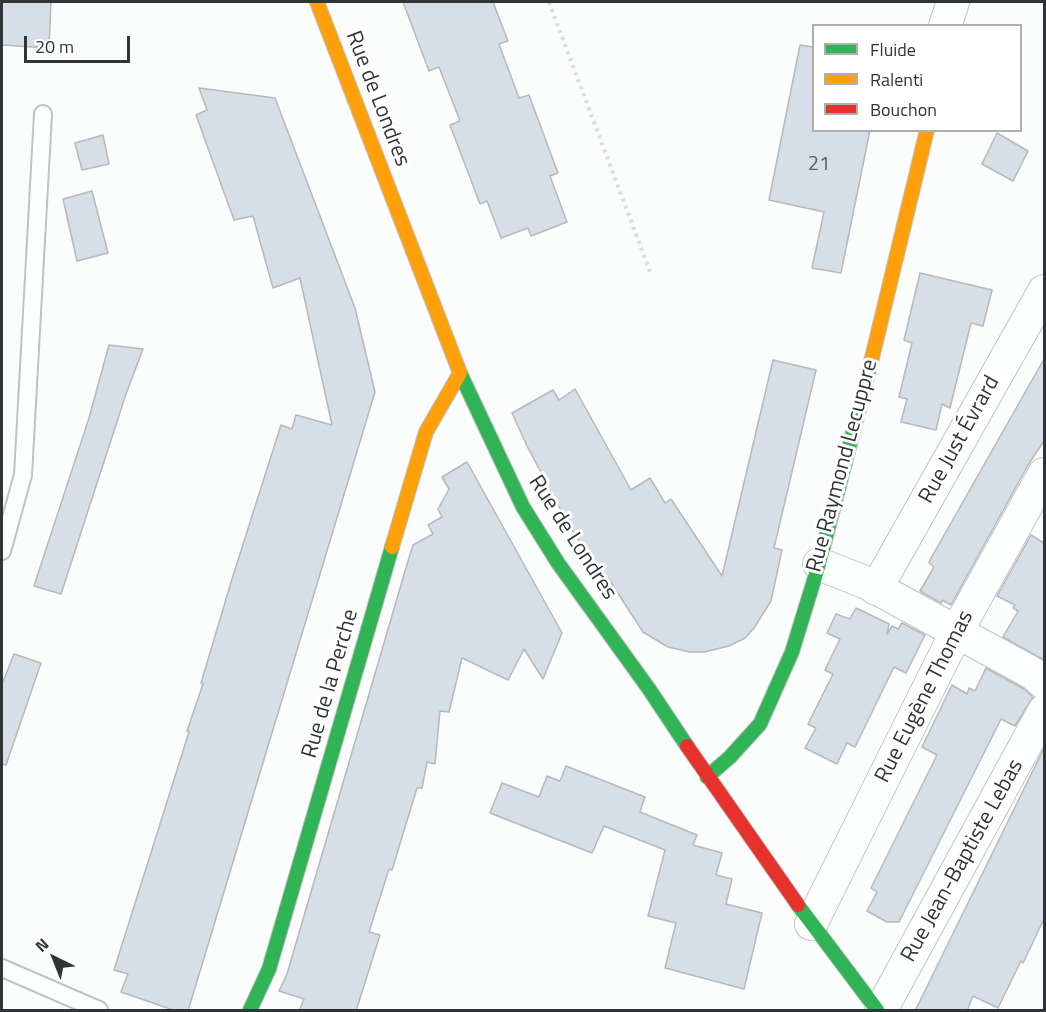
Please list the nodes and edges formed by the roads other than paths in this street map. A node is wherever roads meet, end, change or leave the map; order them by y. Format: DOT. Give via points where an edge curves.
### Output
graph roads {
  1 [pos="317,2"];
  2 [pos="954,2"];
  3 [pos="946,24"];
  4 [pos="43,114"];
  5 [pos="927,132"];
  6 [pos="1044,291"];
  7 [pos="460,373"];
  8 [pos="1044,474"];
  9 [pos="2,551"];
  10 [pos="819,564"];
  11 [pos="876,589"];
  12 [pos="957,631"];
  13 [pos="1044,683"];
  14 [pos="1044,711"];
  15 [pos="707,777"];
  16 [pos="811,924"];
  17 [pos="2,968"];
  18 [pos="99,1011"];
  19 [pos="250,1011"];
  20 [pos="879,1011"];
  1 -- 7 [label="street, Rue de Londres"];
  2 -- 3 [label="street"];
  4 -- 9 [label="lane" via="23,475"];
  5 -- 10 [label="street, Rue Raymond Lecuppre"];
  6 -- 11 [label="street, Rue Just Évrard"];
  7 -- 15 [label="street, Rue de Londres" via="522,507"];
  7 -- 19 [label="street, Rue de la Perche" via="426,432 269,969"];
  8 -- 12 [label="street, Rue Eugène Thomas"];
  10 -- 11 [label="street"];
  10 -- 15 [label="street, Rue Raymond Lecuppre" via="792,652 759,724"];
  11 -- 12 [label="street"];
  12 -- 13 [label="street"];
  12 -- 16 [label="street, Rue Eugène Thomas"];
  14 -- 20 [label="street, Rue Jean-Baptiste Lebas"];
  15 -- 16 [label="street, Rue de Londres"];
  16 -- 20 [label="street, Rue de Londres"];
  17 -- 18 [label="lane"];
}
